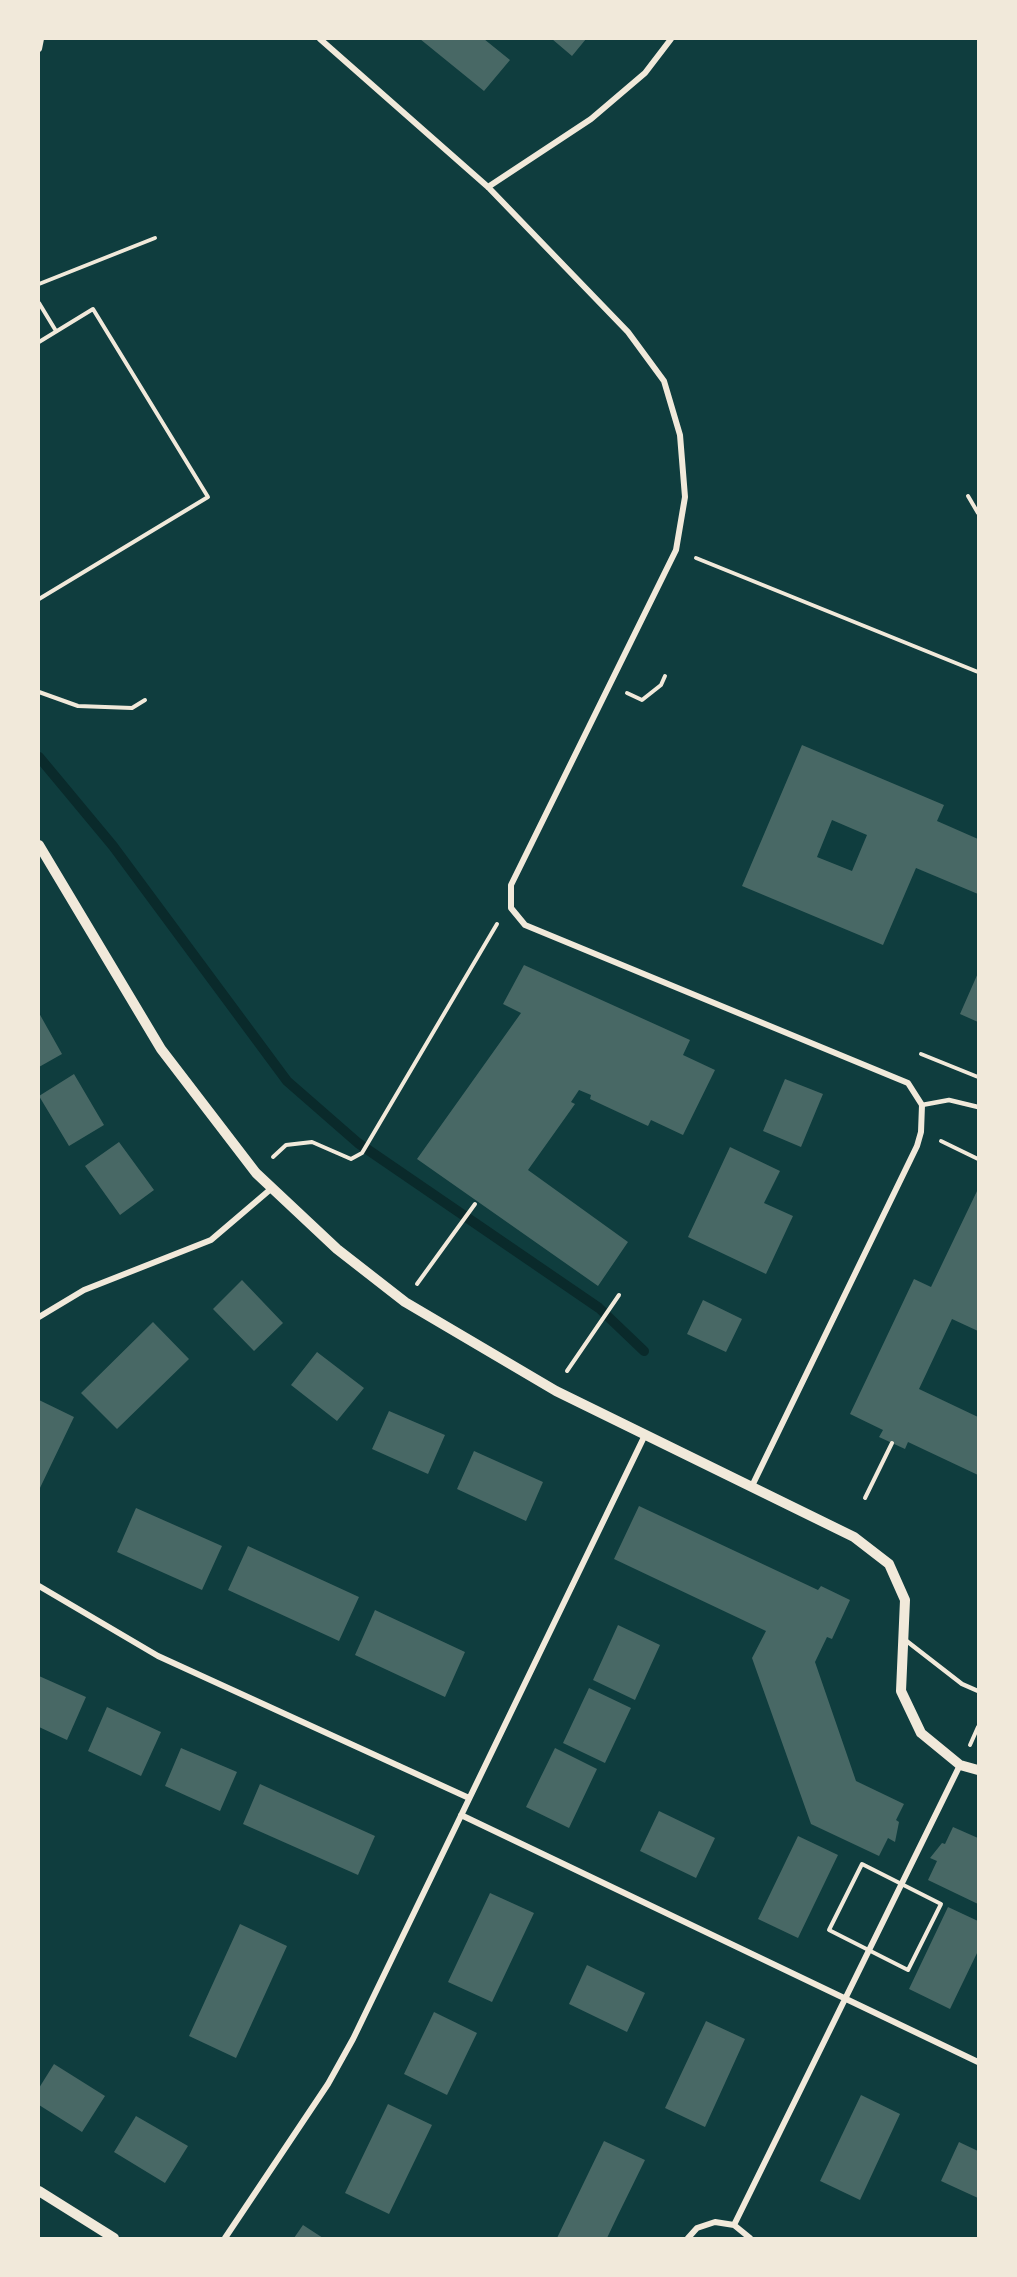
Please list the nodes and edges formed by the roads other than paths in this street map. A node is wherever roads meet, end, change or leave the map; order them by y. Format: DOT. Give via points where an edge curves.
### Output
graph roads {
  1 [pos="41,39"];
  2 [pos="320,39"];
  3 [pos="671,39"];
  4 [pos="39,49"];
  5 [pos="488,187"];
  6 [pos="39,845"];
  7 [pos="922,1104"];
  8 [pos="978,1106"];
  9 [pos="272,1188"];
  10 [pos="39,1317"];
  11 [pos="645,1435"];
  12 [pos="751,1488"];
  13 [pos="39,1586"];
  14 [pos="904,1639"];
  15 [pos="978,1691"];
  16 [pos="960,1766"];
  17 [pos="978,1770"];
  18 [pos="469,1798"];
  19 [pos="461,1815"];
  20 [pos="844,1999"];
  21 [pos="978,2062"];
  22 [pos="39,2191"];
  23 [pos="734,2225"];
  24 [pos="114,2238"];
  25 [pos="225,2238"];
  26 [pos="687,2238"];
  27 [pos="750,2238"];
  1 -- 4 [label="street"];
  2 -- 5 [label="street"];
  3 -- 5 [label="street" via="645,73 591,119"];
  5 -- 7 [label="street" via="628,332 664,381 680,435 685,497 676,550 511,885 511,908 525,925 908,1083"];
  6 -- 9 [label="street" via="161,1049 256,1173"];
  7 -- 8 [label="lane" via="949,1100"];
  7 -- 12 [label="street" via="921,1132"];
  9 -- 10 [label="street" via="212,1240 84,1290"];
  9 -- 11 [label="street" via="338,1249 405,1302 556,1391"];
  11 -- 12 [label="street"];
  11 -- 18 [label="street"];
  12 -- 14 [label="street" via="854,1537 888,1564 905,1600"];
  13 -- 18 [label="street" via="158,1656"];
  14 -- 15 [label="lane" via="962,1684"];
  14 -- 16 [label="street" via="902,1691 921,1733"];
  16 -- 17 [label="street"];
  16 -- 20 [label="street"];
  18 -- 19 [label="street"];
  19 -- 20 [label="street"];
  19 -- 25 [label="street" via="328,2084"];
  20 -- 21 [label="street"];
  20 -- 23 [label="street"];
  22 -- 24 [label="street"];
  23 -- 26 [label="street" via="706,2224"];
  23 -- 27 [label="street"];
}
